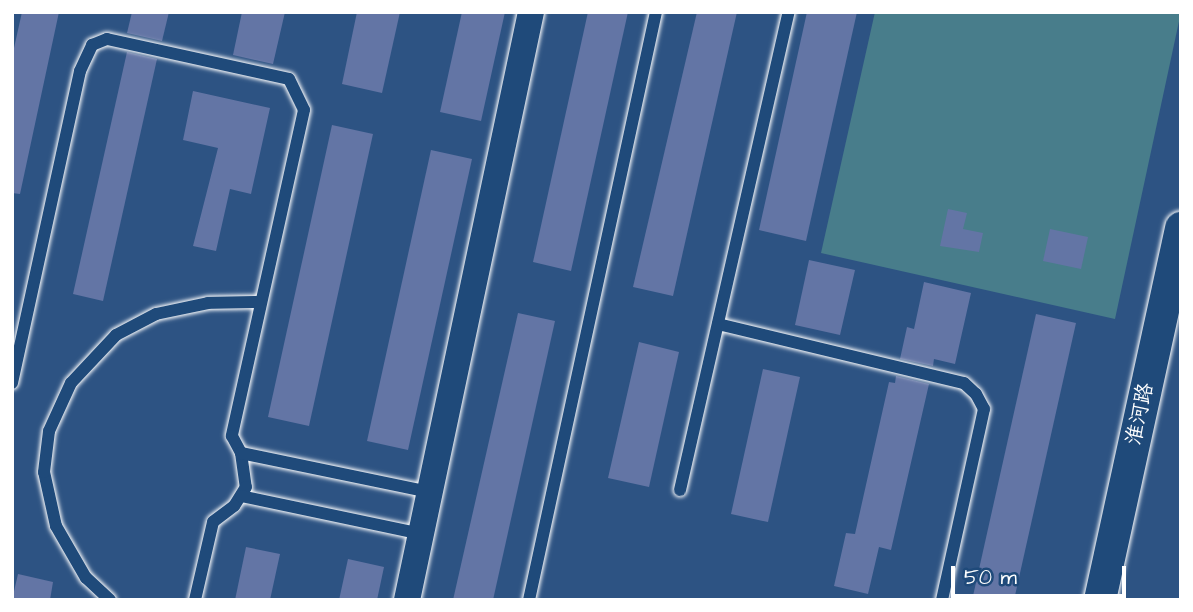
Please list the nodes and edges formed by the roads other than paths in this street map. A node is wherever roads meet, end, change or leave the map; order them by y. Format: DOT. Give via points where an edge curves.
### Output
graph roads {
  1 [pos="531,12"];
  2 [pos="656,12"];
  3 [pos="789,12"];
  4 [pos="1181,229"];
  5 [pos="261,302"];
  6 [pos="718,324"];
  7 [pos="12,383"];
  8 [pos="241,453"];
  9 [pos="680,490"];
  10 [pos="430,492"];
  11 [pos="241,496"];
  12 [pos="421,534"];
  13 [pos="110,600"];
  14 [pos="195,600"];
  15 [pos="407,600"];
  16 [pos="529,600"];
  17 [pos="942,600"];
  18 [pos="1100,600"];
  1 -- 10 [label="street"];
  2 -- 16 [label="lane"];
  3 -- 6 [label="lane"];
  4 -- 18 [label="street, 淮河路"];
  5 -- 7 [label="lane" via="304,110 302,96 289,79 107,39 84,56"];
  5 -- 8 [label="lane" via="232,436"];
  5 -- 13 [label="lane" via="208,303 156,313 116,335 71,383 49,431 44,472 56,526 86,578"];
  6 -- 9 [label="lane"];
  6 -- 17 [label="lane" via="964,383 976,394 984,409"];
  8 -- 10 [label="lane"];
  8 -- 11 [label="lane" via="246,487"];
  10 -- 12 [label="street"];
  11 -- 12 [label="lane"];
  11 -- 14 [label="lane" via="212,522"];
  12 -- 15 [label="street"];
}
